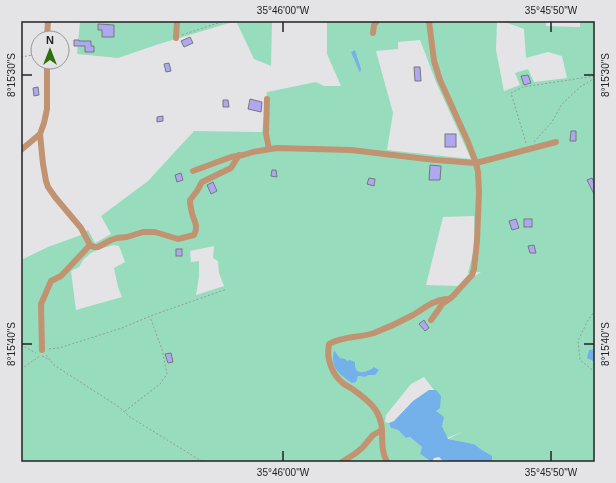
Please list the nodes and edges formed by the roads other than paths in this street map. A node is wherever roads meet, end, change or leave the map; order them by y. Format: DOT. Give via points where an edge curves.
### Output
graph roads {
  1 [pos="178,21"];
  2 [pos="377,21"];
  3 [pos="429,21"];
  4 [pos="373,33"];
  5 [pos="176,38"];
  6 [pos="46,70"];
  7 [pos="267,99"];
  8 [pos="40,134"];
  9 [pos="556,142"];
  10 [pos="269,149"];
  11 [pos="21,150"];
  12 [pos="239,155"];
  13 [pos="476,163"];
  14 [pos="193,171"];
  15 [pos="90,246"];
  16 [pos="448,299"];
  17 [pos="431,320"];
  18 [pos="42,353"];
  19 [pos="382,430"];
  20 [pos="342,462"];
  21 [pos="386,462"];
  1 -- 5 [label="street"];
  2 -- 4 [label="street"];
  3 -- 13 [label="street" via="434,61 440,80"];
  6 -- 8 [label="street" via="46,109"];
  7 -- 10 [label="street" via="266,134"];
  8 -- 11 [label="street"];
  8 -- 15 [label="street" via="48,187 81,228"];
  9 -- 13 [label="street"];
  10 -- 12 [label="street"];
  10 -- 13 [label="street" via="351,150"];
  12 -- 14 [label="street"];
  12 -- 15 [label="street" via="231,168 202,182 190,200 196,223 194,235 178,239 155,232 143,232 117,238 98,247"];
  13 -- 16 [label="street" via="479,194 478,241 474,269 472,275"];
  15 -- 18 [label="street" via="61,276 51,281 41,304"];
  16 -- 17 [label="street"];
  16 -- 19 [label="street" via="430,303 420,311 372,334 335,340 329,344 327,351 330,365 336,376 375,409 381,420"];
  19 -- 20 [label="street"];
  19 -- 21 [label="street" via="381,443"];
}
